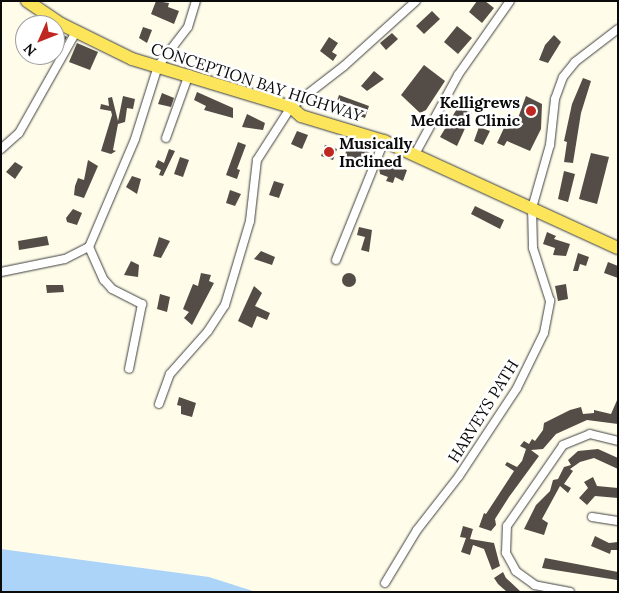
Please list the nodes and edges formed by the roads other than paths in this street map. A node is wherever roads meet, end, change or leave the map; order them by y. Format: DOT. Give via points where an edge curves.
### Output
graph roads {
  1 [pos="27,1"];
  2 [pos="196,1"];
  3 [pos="416,1"];
  4 [pos="510,1"];
  5 [pos="618,28"];
  6 [pos="77,30"];
  7 [pos="158,66"];
  8 [pos="189,74"];
  9 [pos="291,107"];
  10 [pos="166,138"];
  11 [pos="384,141"];
  12 [pos="1,149"];
  13 [pos="415,154"];
  14 [pos="532,208"];
  15 [pos="89,247"];
  16 [pos="618,248"];
  17 [pos="336,260"];
  18 [pos="1,272"];
  19 [pos="129,369"];
  20 [pos="159,404"];
  21 [pos="618,441"];
  22 [pos="592,517"];
  23 [pos="618,521"];
  24 [pos="385,583"];
  25 [pos="570,592"];
  1 -- 6 [label="main road, CONCEPTION BAY HIGHWAY" via="61,24"];
  2 -- 7 [label="street" via="188,27"];
  3 -- 9 [label="street" via="344,66"];
  4 -- 13 [label="street" via="458,76"];
  5 -- 14 [label="street, HARVEYS PATH" via="575,62 563,77 555,100 550,145"];
  6 -- 7 [label="main road, CONCEPTION BAY HIGHWAY" via="132,59"];
  6 -- 12 [label="street" via="19,133"];
  7 -- 8 [label="main road, CONCEPTION BAY HIGHWAY"];
  7 -- 15 [label="street" via="135,139"];
  8 -- 9 [label="main road, CONCEPTION BAY HIGHWAY"];
  8 -- 10 [label="street"];
  9 -- 11 [label="main road, CONCEPTION BAY HIGHWAY" via="301,116"];
  9 -- 20 [label="street" via="257,160 250,221 226,305 170,374"];
  11 -- 13 [label="main road, CONCEPTION BAY HIGHWAY"];
  11 -- 17 [label="street"];
  13 -- 14 [label="main road, CONCEPTION BAY HIGHWAY"];
  14 -- 16 [label="main road, CONCEPTION BAY HIGHWAY"];
  14 -- 24 [label="street, HARVEYS PATH" via="533,248 550,301 544,333 517,388 459,476 417,530"];
  15 -- 18 [label="street" via="65,259"];
  15 -- 19 [label="street" via="104,280 142,304"];
  21 -- 25 [label="street" via="590,434 563,445 507,526 506,554 516,572 535,585"];
  22 -- 23 [label="street"];
}
